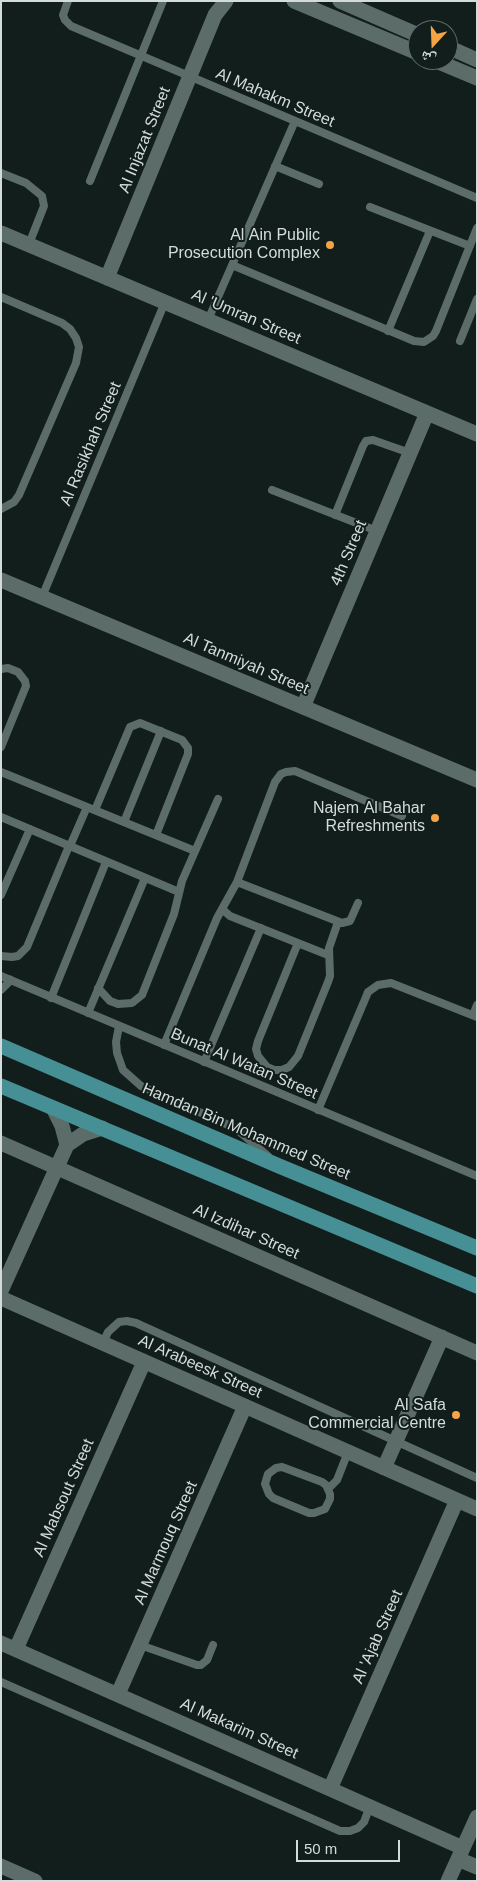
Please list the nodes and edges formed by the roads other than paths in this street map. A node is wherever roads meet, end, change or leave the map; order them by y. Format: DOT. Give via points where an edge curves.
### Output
graph roads {
  1 [pos="68,1"];
  2 [pos="163,1"];
  3 [pos="226,1"];
  4 [pos="294,1"];
  5 [pos="340,1"];
  6 [pos="215,8"];
  7 [pos="408,30"];
  8 [pos="408,49"];
  9 [pos="458,51"];
  10 [pos="141,56"];
  11 [pos="477,60"];
  12 [pos="458,70"];
  13 [pos="190,77"];
  14 [pos="477,78"];
  15 [pos="295,121"];
  16 [pos="275,166"];
  17 [pos="1,173"];
  18 [pos="90,181"];
  19 [pos="319,184"];
  20 [pos="477,198"];
  21 [pos="370,207"];
  22 [pos="477,228"];
  23 [pos="430,231"];
  24 [pos="1,233"];
  25 [pos="28,244"];
  26 [pos="470,246"];
  27 [pos="232,265"];
  28 [pos="107,278"];
  29 [pos="1,297"];
  30 [pos="477,299"];
  31 [pos="165,302"];
  32 [pos="208,320"];
  33 [pos="388,331"];
  34 [pos="460,340"];
  35 [pos="427,413"];
  36 [pos="477,434"];
  37 [pos="410,454"];
  38 [pos="272,490"];
  39 [pos="1,509"];
  40 [pos="336,515"];
  41 [pos="377,531"];
  42 [pos="1,580"];
  43 [pos="42,597"];
  44 [pos="1,669"];
  45 [pos="303,707"];
  46 [pos="161,731"];
  47 [pos="1,747"];
  48 [pos="1,772"];
  49 [pos="477,780"];
  50 [pos="218,799"];
  51 [pos="91,808"];
  52 [pos="1,816"];
  53 [pos="402,816"];
  54 [pos="124,822"];
  55 [pos="30,829"];
  56 [pos="156,835"];
  57 [pos="70,846"];
  58 [pos="195,851"];
  59 [pos="106,862"];
  60 [pos="145,878"];
  61 [pos="237,882"];
  62 [pos="179,892"];
  63 [pos="1,895"];
  64 [pos="358,903"];
  65 [pos="222,909"];
  66 [pos="338,922"];
  67 [pos="261,928"];
  68 [pos="298,943"];
  69 [pos="328,955"];
  70 [pos="1,956"];
  71 [pos="1,976"];
  72 [pos="11,980"];
  73 [pos="98,988"];
  74 [pos="1,990"];
  75 [pos="51,998"];
  76 [pos="477,1005"];
  77 [pos="88,1013"];
  78 [pos="475,1016"];
  79 [pos="119,1026"];
  80 [pos="164,1045"];
  81 [pos="1,1046"];
  82 [pos="204,1062"];
  83 [pos="1,1086"];
  84 [pos="53,1108"];
  85 [pos="318,1110"];
  86 [pos="102,1128"];
  87 [pos="1,1143"];
  88 [pos="67,1145"];
  89 [pos="279,1166"];
  90 [pos="56,1167"];
  91 [pos="477,1176"];
  92 [pos="477,1248"];
  93 [pos="477,1286"];
  94 [pos="1,1290"];
  95 [pos="1,1298"];
  96 [pos="442,1337"];
  97 [pos="103,1343"];
  98 [pos="477,1353"];
  99 [pos="144,1362"];
  100 [pos="245,1406"];
  101 [pos="396,1441"];
  102 [pos="348,1452"];
  103 [pos="384,1468"];
  104 [pos="477,1478"];
  105 [pos="328,1489"];
  106 [pos="457,1500"];
  107 [pos="477,1509"];
  108 [pos="1,1643"];
  109 [pos="140,1645"];
  110 [pos="214,1645"];
  111 [pos="16,1649"];
  112 [pos="1,1682"];
  113 [pos="118,1694"];
  114 [pos="330,1789"];
  115 [pos="370,1806"];
  116 [pos="477,1817"];
  117 [pos="461,1853"];
  118 [pos="1,1866"];
  119 [pos="477,1867"];
  120 [pos="35,1881"];
  121 [pos="448,1881"];
  1 -- 10 [label="lane, Al Mahakm Street" via="65,20 71,26"];
  2 -- 10 [label="lane"];
  3 -- 6 [label="street, Al Injazat Street"];
  4 -- 8 [label="street"];
  5 -- 7 [label="street"];
  6 -- 13 [label="street, Al Injazat Street"];
  9 -- 11 [label="street"];
  10 -- 13 [label="lane, Al Mahakm Street"];
  10 -- 18 [label="lane"];
  12 -- 14 [label="street"];
  13 -- 15 [label="lane, Al Mahakm Street"];
  13 -- 28 [label="street, Al Injazat Street"];
  15 -- 16 [label="lane"];
  15 -- 20 [label="lane, Al Mahakm Street"];
  16 -- 19 [label="lane"];
  16 -- 27 [label="lane"];
  17 -- 25 [label="lane" via="26,183 42,196 44,206"];
  21 -- 23 [label="lane"];
  22 -- 26 [label="lane"];
  23 -- 26 [label="lane"];
  23 -- 33 [label="lane"];
  24 -- 25 [label="street, Al 'Umran Street"];
  25 -- 28 [label="street, Al 'Umran Street"];
  26 -- 33 [label="lane" via="434,336 418,342"];
  27 -- 32 [label="lane"];
  27 -- 33 [label="lane"];
  28 -- 31 [label="street, Al 'Umran Street"];
  29 -- 39 [label="lane" via="62,323 76,338 78,347 76,363 19,495"];
  30 -- 34 [label="lane"];
  31 -- 32 [label="street, Al 'Umran Street"];
  31 -- 43 [label="lane, Al Rasikhah Street"];
  32 -- 35 [label="street, Al 'Umran Street"];
  35 -- 36 [label="street, Al 'Umran Street"];
  35 -- 37 [label="street, 4th Street"];
  37 -- 40 [label="lane" via="373,440 366,441"];
  37 -- 41 [label="street, 4th Street"];
  38 -- 40 [label="lane"];
  40 -- 41 [label="lane"];
  41 -- 45 [label="street, 4th Street"];
  42 -- 43 [label="street, Al Tanmiyah Street"];
  43 -- 45 [label="street, Al Tanmiyah Street"];
  44 -- 47 [label="lane" via="18,672 26,686"];
  45 -- 49 [label="street, Al Tanmiyah Street"];
  46 -- 51 [label="lane" via="140,723 127,730"];
  46 -- 54 [label="lane"];
  46 -- 56 [label="lane" via="182,740 188,751"];
  48 -- 51 [label="lane"];
  50 -- 58 [label="lane"];
  51 -- 54 [label="lane"];
  51 -- 57 [label="lane"];
  52 -- 55 [label="lane"];
  53 -- 61 [label="lane" via="300,772 286,772 276,782"];
  54 -- 56 [label="lane"];
  55 -- 57 [label="lane"];
  55 -- 63 [label="lane"];
  56 -- 58 [label="lane"];
  57 -- 59 [label="lane"];
  57 -- 70 [label="lane" via="27,947 18,956"];
  58 -- 62 [label="lane"];
  59 -- 60 [label="lane"];
  59 -- 75 [label="lane"];
  60 -- 62 [label="lane"];
  60 -- 73 [label="lane"];
  61 -- 65 [label="lane"];
  61 -- 66 [label="lane"];
  62 -- 73 [label="lane" via="174,914 142,995 132,1003 118,1004 110,1001"];
  64 -- 66 [label="lane" via="350,920"];
  65 -- 67 [label="lane" via="230,916"];
  65 -- 80 [label="lane"];
  66 -- 69 [label="lane"];
  67 -- 68 [label="lane"];
  67 -- 82 [label="lane"];
  68 -- 69 [label="lane"];
  68 -- 69 [label="lane" via="258,1041 258,1056 274,1070 288,1068 298,1056 330,976"];
  71 -- 72 [label="lane, Bunat Al Watan Street"];
  72 -- 74 [label="lane"];
  72 -- 75 [label="lane, Bunat Al Watan Street"];
  73 -- 77 [label="lane"];
  75 -- 77 [label="lane, Bunat Al Watan Street"];
  76 -- 78 [label="lane"];
  77 -- 79 [label="lane, Bunat Al Watan Street"];
  78 -- 85 [label="lane" via="397,985 378,984 368,992"];
  79 -- 80 [label="lane, Bunat Al Watan Street"];
  79 -- 89 [label="lane" via="117,1048 123,1070 141,1086 235,1128"];
  80 -- 82 [label="lane, Bunat Al Watan Street"];
  81 -- 89 [label="main road, Hamdan Bin Mohammed Street"];
  82 -- 85 [label="lane, Bunat Al Watan Street"];
  83 -- 84 [label="main road"];
  84 -- 86 [label="main road"];
  84 -- 88 [label="street"];
  85 -- 91 [label="lane, Bunat Al Watan Street"];
  86 -- 88 [label="street" via="83,1134"];
  86 -- 93 [label="main road"];
  87 -- 90 [label="street, Al Izdihar Street"];
  88 -- 90 [label="street"];
  89 -- 92 [label="main road, Hamdan Bin Mohammed Street"];
  90 -- 94 [label="street"];
  90 -- 96 [label="street, Al Izdihar Street"];
  95 -- 97 [label="street, Al Arabeesk Street"];
  96 -- 98 [label="street, Al Izdihar Street"];
  96 -- 101 [label="street"];
  97 -- 99 [label="street, Al Arabeesk Street"];
  97 -- 101 [label="lane" via="113,1325 126,1321 136,1323"];
  99 -- 100 [label="street, Al Arabeesk Street"];
  99 -- 111 [label="street, Al Mabsout Street"];
  100 -- 102 [label="street, Al Arabeesk Street"];
  100 -- 109 [label="street, Al Marmouq Street"];
  101 -- 103 [label="street"];
  101 -- 104 [label="lane"];
  102 -- 103 [label="street, Al Arabeesk Street"];
  102 -- 105 [label="lane" via="337,1480"];
  103 -- 106 [label="street, Al Arabeesk Street"];
  105 -- 105 [label="lane" via="322,1482 282,1467 272,1470 265,1484 272,1498 308,1513 325,1508 330,1494"];
  106 -- 107 [label="street, Al Arabeesk Street"];
  106 -- 114 [label="street, Al 'Ajab Street"];
  108 -- 111 [label="street, Al Makarim Street"];
  109 -- 110 [label="lane" via="196,1666 207,1660"];
  109 -- 113 [label="street, Al Marmouq Street"];
  111 -- 113 [label="street, Al Makarim Street"];
  112 -- 115 [label="lane" via="340,1832 358,1828"];
  113 -- 114 [label="street, Al Makarim Street"];
  114 -- 115 [label="street, Al Makarim Street"];
  115 -- 117 [label="street, Al Makarim Street"];
  116 -- 117 [label="street"];
  117 -- 119 [label="street, Al Makarim Street"];
  117 -- 121 [label="street"];
  118 -- 120 [label="street"];
}
